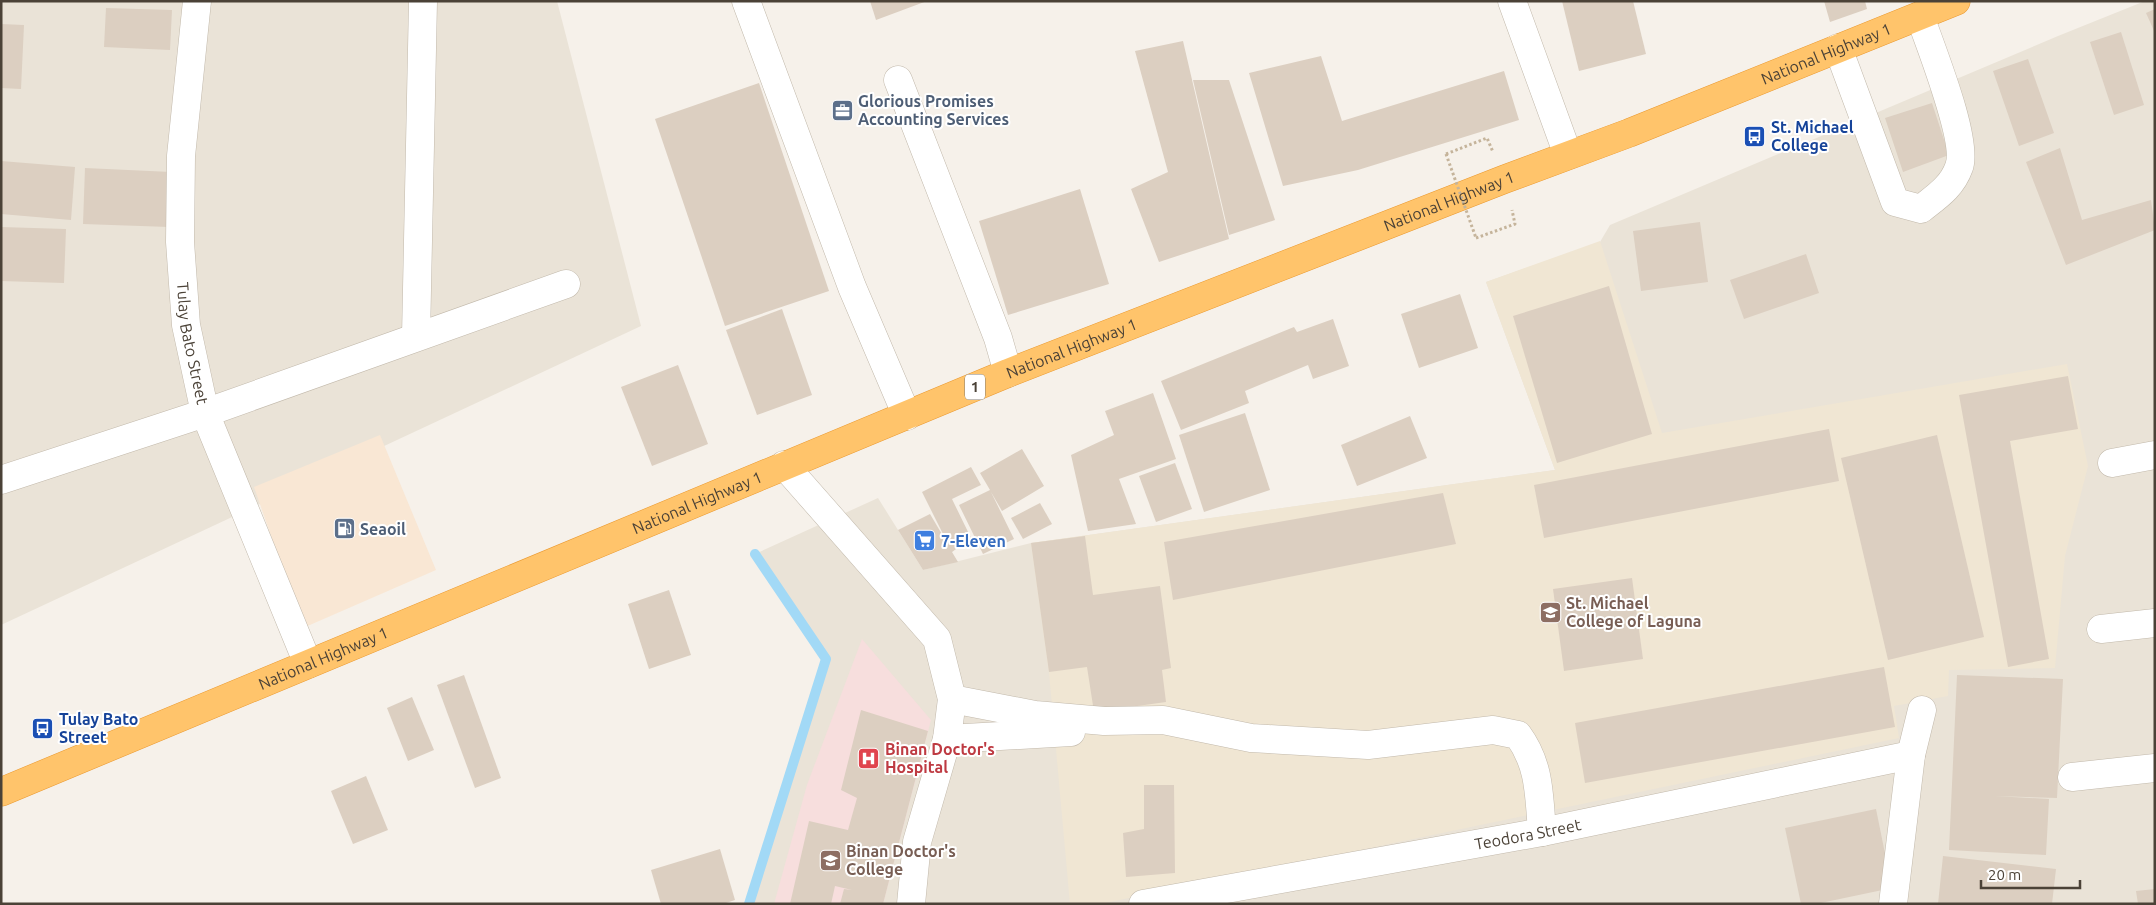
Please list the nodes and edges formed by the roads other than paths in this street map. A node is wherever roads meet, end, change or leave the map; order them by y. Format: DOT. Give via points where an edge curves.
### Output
graph roads {
  1 [pos="197,1"];
  2 [pos="423,1"];
  3 [pos="746,1"];
  4 [pos="1512,1"];
  5 [pos="1956,1"];
  6 [pos="1920,16"];
  7 [pos="1838,48"];
  8 [pos="898,80"];
  9 [pos="1568,155"];
  10 [pos="566,284"];
  11 [pos="416,337"];
  12 [pos="1008,374"];
  13 [pos="205,413"];
  14 [pos="907,416"];
  15 [pos="2155,455"];
  16 [pos="2112,463"];
  17 [pos="784,465"];
  18 [pos="1,480"];
  19 [pos="2155,623"];
  20 [pos="2101,628"];
  21 [pos="308,664"];
  22 [pos="952,699"];
  23 [pos="1922,710"];
  24 [pos="1076,732"];
  25 [pos="947,739"];
  26 [pos="1911,755"];
  27 [pos="2155,768"];
  28 [pos="2072,778"];
  29 [pos="1,792"];
  30 [pos="1542,832"];
  31 [pos="911,904"];
  32 [pos="1143,904"];
  33 [pos="1893,904"];
  1 -- 13 [label="street, Tulay Bato Street" via="181,156 180,242 186,325"];
  2 -- 11 [label="street"];
  3 -- 14 [label="street" via="852,287"];
  4 -- 9 [label="street"];
  5 -- 6 [label="highway, National Highway 1 / 1"];
  6 -- 7 [label="highway, National Highway 1 / 1"];
  6 -- 7 [label="street" via="1958,130 1960,166 1947,189 1921,209 1895,202"];
  7 -- 9 [label="highway, National Highway 1 / 1"];
  8 -- 12 [label="street" via="998,338"];
  9 -- 12 [label="highway, National Highway 1 / 1"];
  10 -- 11 [label="street"];
  11 -- 13 [label="street"];
  12 -- 14 [label="highway, National Highway 1 / 1"];
  13 -- 18 [label="street"];
  13 -- 21 [label="street, Tulay Bato Street"];
  14 -- 17 [label="highway, National Highway 1 / 1"];
  15 -- 16 [label="street"];
  17 -- 21 [label="highway, National Highway 1 / 1"];
  17 -- 22 [label="street" via="937,639"];
  19 -- 20 [label="street"];
  21 -- 29 [label="highway, National Highway 1 / 1"];
  22 -- 25 [label="street"];
  22 -- 30 [label="street" via="1035,714 1104,721 1163,720 1251,738 1280,740 1368,745 1493,730 1518,734 1529,750 1537,772"];
  23 -- 26 [label="street"];
  24 -- 25 [label="street"];
  25 -- 31 [label="street" via="917,842"];
  26 -- 30 [label="street, Teodora Street"];
  26 -- 33 [label="street"];
  27 -- 28 [label="street"];
  30 -- 32 [label="street, Teodora Street"];
}
